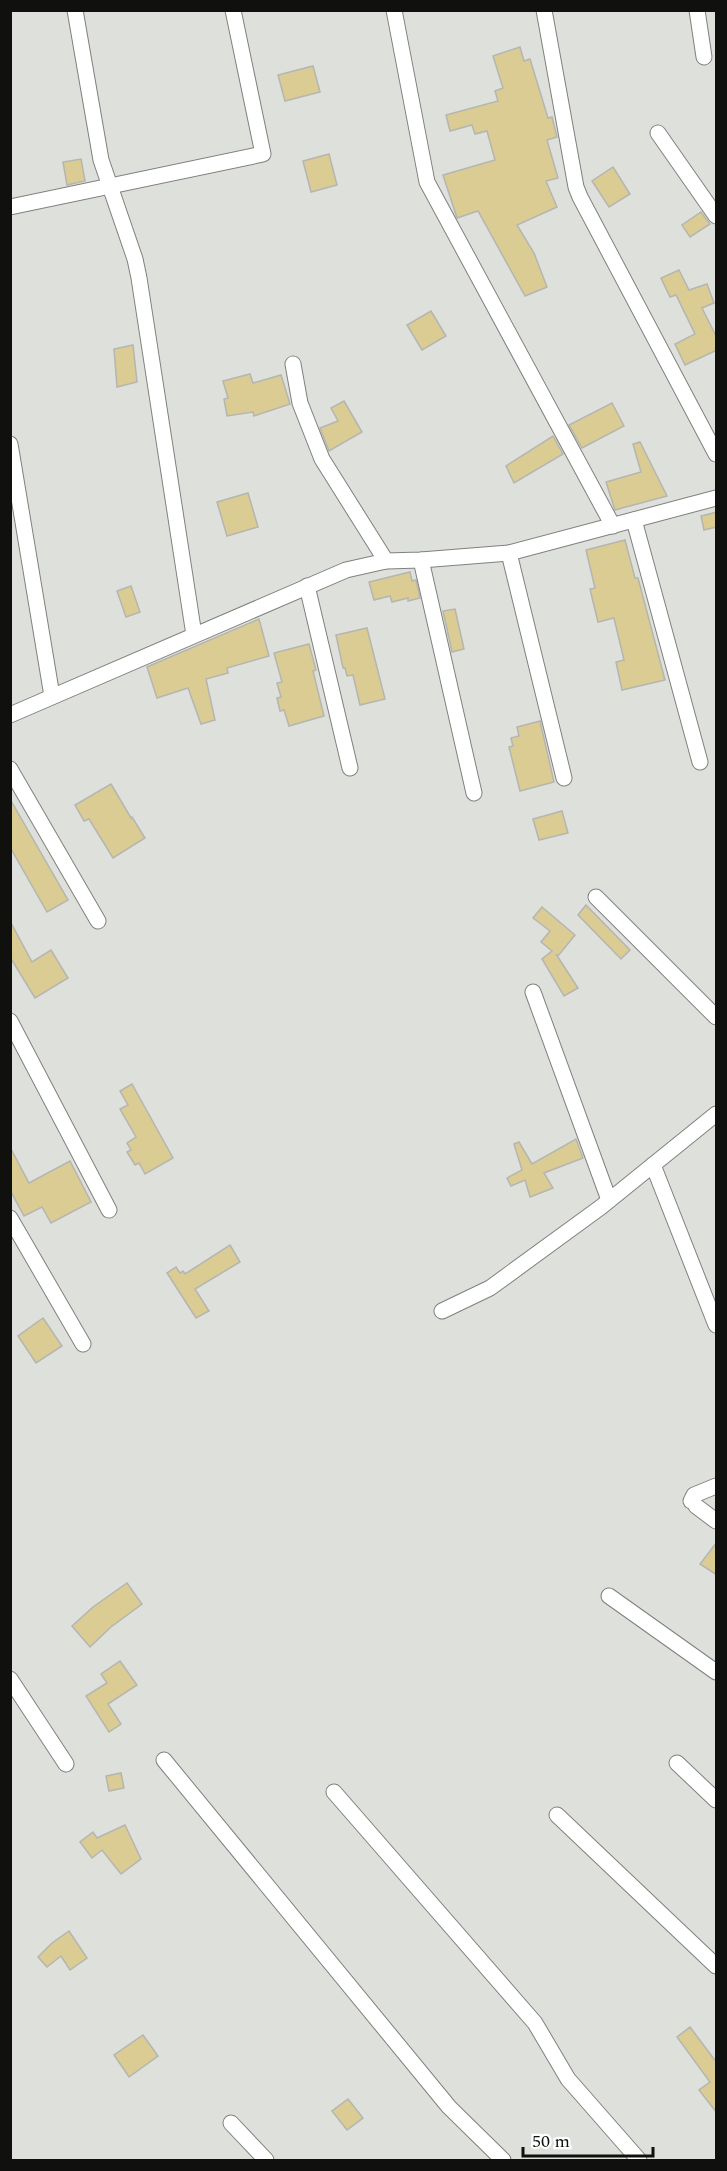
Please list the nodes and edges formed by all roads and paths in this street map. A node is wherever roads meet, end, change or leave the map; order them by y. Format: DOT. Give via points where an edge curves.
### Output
graph roads {
  1 [pos="75,10"];
  2 [pos="233,10"];
  3 [pos="394,10"];
  4 [pos="544,10"];
  5 [pos="697,10"];
  6 [pos="704,57"];
  7 [pos="658,133"];
  8 [pos="109,187"];
  9 [pos="10,207"];
  10 [pos="717,216"];
  11 [pos="293,364"];
  12 [pos="10,444"];
  13 [pos="717,454"];
  14 [pos="717,498"];
  15 [pos="634,520"];
  16 [pos="613,526"];
  17 [pos="508,553"];
  18 [pos="421,560"];
  19 [pos="386,561"];
  20 [pos="307,586"];
  21 [pos="194,635"];
  22 [pos="52,696"];
  23 [pos="10,715"];
  24 [pos="700,762"];
  25 [pos="350,768"];
  26 [pos="10,769"];
  27 [pos="564,777"];
  28 [pos="474,794"];
  29 [pos="596,897"];
  30 [pos="98,921"];
  31 [pos="533,992"];
  32 [pos="717,1017"];
  33 [pos="10,1021"];
  34 [pos="717,1114"];
  35 [pos="653,1165"];
  36 [pos="609,1200"];
  37 [pos="110,1210"];
  38 [pos="10,1218"];
  39 [pos="442,1311"];
  40 [pos="717,1325"];
  41 [pos="83,1344"];
  42 [pos="717,1486"];
  43 [pos="717,1521"];
  44 [pos="609,1596"];
  45 [pos="717,1672"];
  46 [pos="10,1679"];
  47 [pos="164,1760"];
  48 [pos="677,1763"];
  49 [pos="66,1764"];
  50 [pos="334,1792"];
  51 [pos="717,1800"];
  52 [pos="557,1815"];
  53 [pos="717,1966"];
  54 [pos="231,2123"];
  55 [pos="266,2160"];
  56 [pos="502,2160"];
  57 [pos="639,2160"];
  1 -- 8 [label="street"];
  2 -- 8 [label="street" via="263,154"];
  3 -- 16 [label="street" via="427,183"];
  4 -- 13 [label="street" via="576,187"];
  5 -- 6 [label="street"];
  7 -- 10 [label="street"];
  8 -- 9 [label="street"];
  8 -- 21 [label="street" via="139,278"];
  11 -- 19 [label="street" via="300,403 322,459"];
  12 -- 22 [label="street"];
  14 -- 15 [label="street"];
  15 -- 16 [label="street"];
  15 -- 24 [label="street"];
  16 -- 17 [label="street"];
  17 -- 18 [label="street"];
  17 -- 27 [label="street"];
  18 -- 19 [label="street"];
  18 -- 28 [label="street"];
  19 -- 20 [label="street" via="346,570"];
  20 -- 21 [label="street"];
  20 -- 25 [label="street"];
  21 -- 22 [label="street"];
  22 -- 23 [label="street"];
  26 -- 30 [label="street"];
  29 -- 32 [label="street"];
  31 -- 36 [label="street"];
  33 -- 37 [label="street"];
  34 -- 35 [label="street"];
  35 -- 36 [label="street"];
  35 -- 40 [label="street"];
  36 -- 39 [label="street" via="490,1288"];
  38 -- 41 [label="street"];
  42 -- 43 [label="street" via="694,1495 694,1504"];
  44 -- 45 [label="street"];
  46 -- 49 [label="street"];
  47 -- 56 [label="street" via="449,2107"];
  48 -- 51 [label="street"];
  50 -- 57 [label="street" via="535,2023 568,2079"];
  52 -- 53 [label="street"];
  54 -- 55 [label="street"];
}
